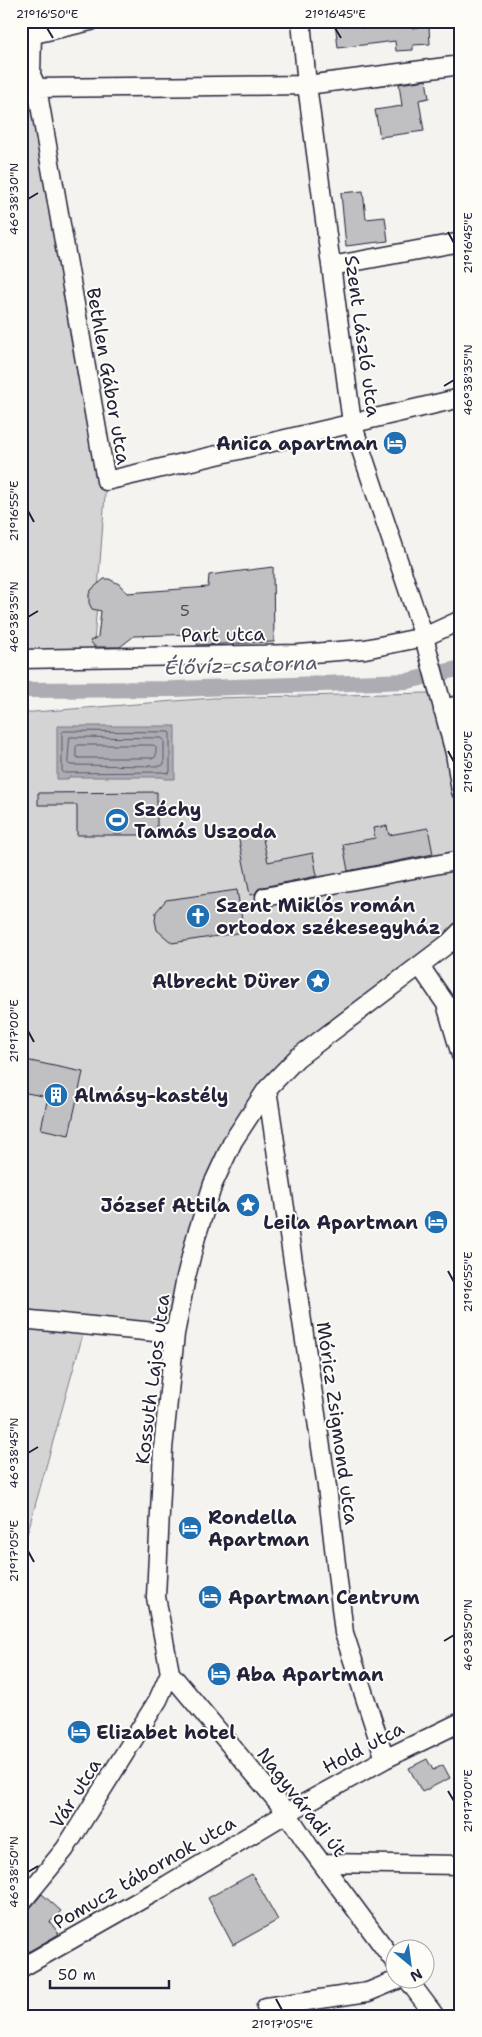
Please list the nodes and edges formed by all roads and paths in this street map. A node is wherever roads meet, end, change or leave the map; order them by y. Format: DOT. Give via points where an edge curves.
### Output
graph roads {
  1 [pos="91,21"];
  2 [pos="302,21"];
  3 [pos="35,31"];
  4 [pos="461,65"];
  5 [pos="308,85"];
  6 [pos="37,88"];
  7 [pos="461,242"];
  8 [pos="331,266"];
  9 [pos="461,398"];
  10 [pos="352,423"];
  11 [pos="461,620"];
  12 [pos="425,642"];
  13 [pos="21,659"];
  14 [pos="461,704"];
  15 [pos="442,707"];
  16 [pos="461,791"];
  17 [pos="461,860"];
  18 [pos="265,897"];
  19 [pos="461,931"];
  20 [pos="420,966"];
  21 [pos="461,1055"];
  22 [pos="266,1089"];
  23 [pos="21,1320"];
  24 [pos="174,1334"];
  25 [pos="170,1672"];
  26 [pos="461,1722"];
  27 [pos="385,1758"];
  28 [pos="287,1813"];
  29 [pos="323,1863"];
  30 [pos="461,1864"];
  31 [pos="21,1903"];
  32 [pos="384,1946"];
  33 [pos="21,1968"];
  34 [pos="384,1985"];
  35 [pos="416,1990"];
  36 [pos="266,2007"];
  37 [pos="435,2016"];
  1 -- 3 [label="street"];
  2 -- 5 [label="street, Szent László utca"];
  3 -- 6 [label="street, Bethlen Gábor utca" via="30,74"];
  4 -- 5 [label="street"];
  5 -- 6 [label="street"];
  5 -- 8 [label="street, Szent László utca"];
  6 -- 10 [label="street, Bethlen Gábor utca" via="106,481"];
  7 -- 8 [label="street"];
  8 -- 10 [label="street, Szent László utca"];
  9 -- 10 [label="street"];
  10 -- 12 [label="street, Szent László utca"];
  11 -- 12 [label="street, Part utca"];
  12 -- 13 [label="street, Part utca" via="299,654"];
  12 -- 15 [label="street, Szent László utca"];
  14 -- 15 [label="street"];
  15 -- 16 [label="street"];
  17 -- 18 [label="street"];
  19 -- 20 [label="street, Kossuth Lajos utca"];
  20 -- 21 [label="street" via="446,1004"];
  20 -- 22 [label="street, Kossuth Lajos utca" via="297,1058"];
  22 -- 24 [label="street, Kossuth Lajos utca" via="233,1141 213,1184 196,1237"];
  22 -- 27 [label="street, Móricz Zsigmond utca" via="327,1488 344,1633"];
  23 -- 24 [label="street"];
  24 -- 25 [label="street, Kossuth Lajos utca" via="163,1449 156,1597"];
  25 -- 28 [label="street, Nagyváradi út"];
  25 -- 31 [label="street, Vár utca" via="158,1700 65,1848"];
  26 -- 27 [label="street, Hold utca"];
  27 -- 28 [label="street, Hold utca"];
  28 -- 29 [label="street, Nagyváradi út"];
  28 -- 33 [label="street, Pomucz tábornok utca"];
  29 -- 30 [label="street"];
  29 -- 32 [label="street, Nagyváradi út"];
  34 -- 36 [label="street" via="368,1992"];
  35 -- 37 [label="street"];
}
